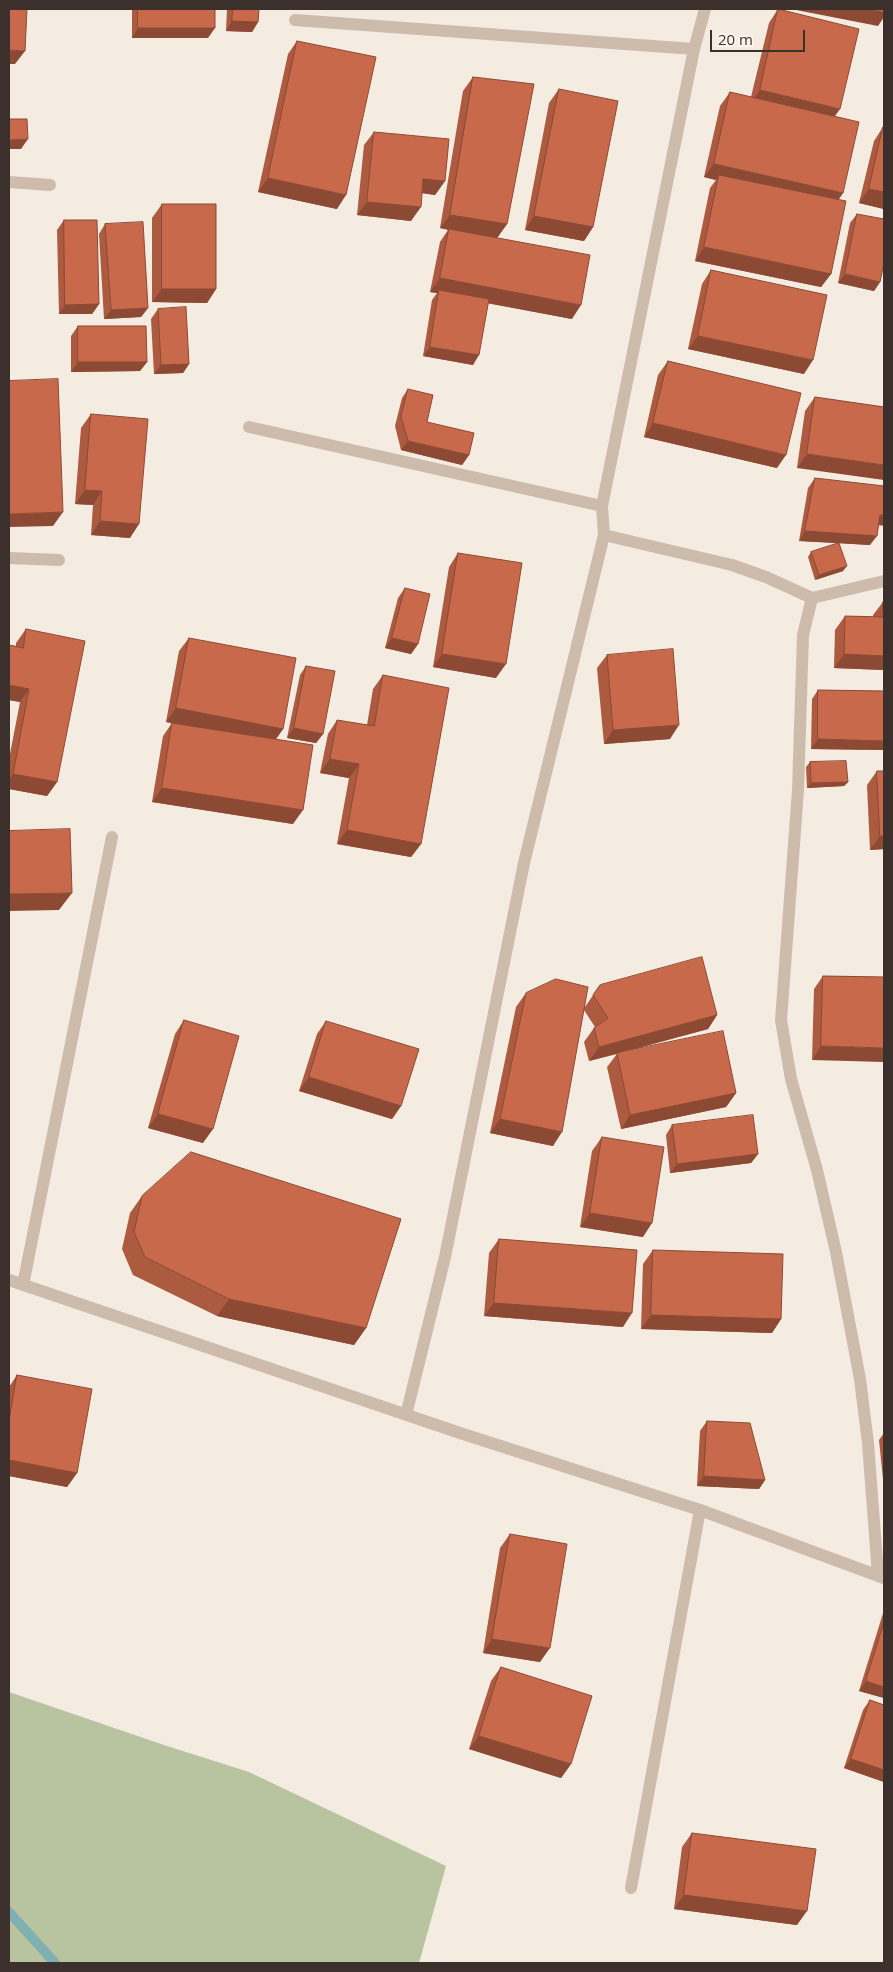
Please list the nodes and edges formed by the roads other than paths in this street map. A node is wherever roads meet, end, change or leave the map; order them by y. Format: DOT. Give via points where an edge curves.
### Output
graph roads {
  1 [pos="705,9"];
  2 [pos="295,20"];
  3 [pos="694,49"];
  4 [pos="9,182"];
  5 [pos="50,185"];
  6 [pos="249,427"];
  7 [pos="602,506"];
  8 [pos="604,535"];
  9 [pos="9,558"];
  10 [pos="59,560"];
  11 [pos="884,581"];
  12 [pos="812,598"];
  13 [pos="112,837"];
  14 [pos="9,1280"];
  15 [pos="23,1285"];
  16 [pos="406,1415"];
  17 [pos="700,1510"];
  18 [pos="881,1577"];
  19 [pos="631,1888"];
  1 -- 3 [label="street"];
  2 -- 3 [label="street"];
  3 -- 7 [label="street"];
  4 -- 5 [label="street"];
  6 -- 7 [label="street"];
  7 -- 8 [label="street"];
  8 -- 12 [label="street" via="732,564"];
  8 -- 16 [label="street" via="524,863 445,1257"];
  9 -- 10 [label="street"];
  11 -- 12 [label="street"];
  12 -- 18 [label="street" via="803,635 798,790 782,1020 791,1079 836,1252 858,1370"];
  13 -- 15 [label="street"];
  14 -- 15 [label="street"];
  15 -- 16 [label="street"];
  16 -- 17 [label="street"];
  17 -- 18 [label="street"];
  17 -- 19 [label="street"];
}
